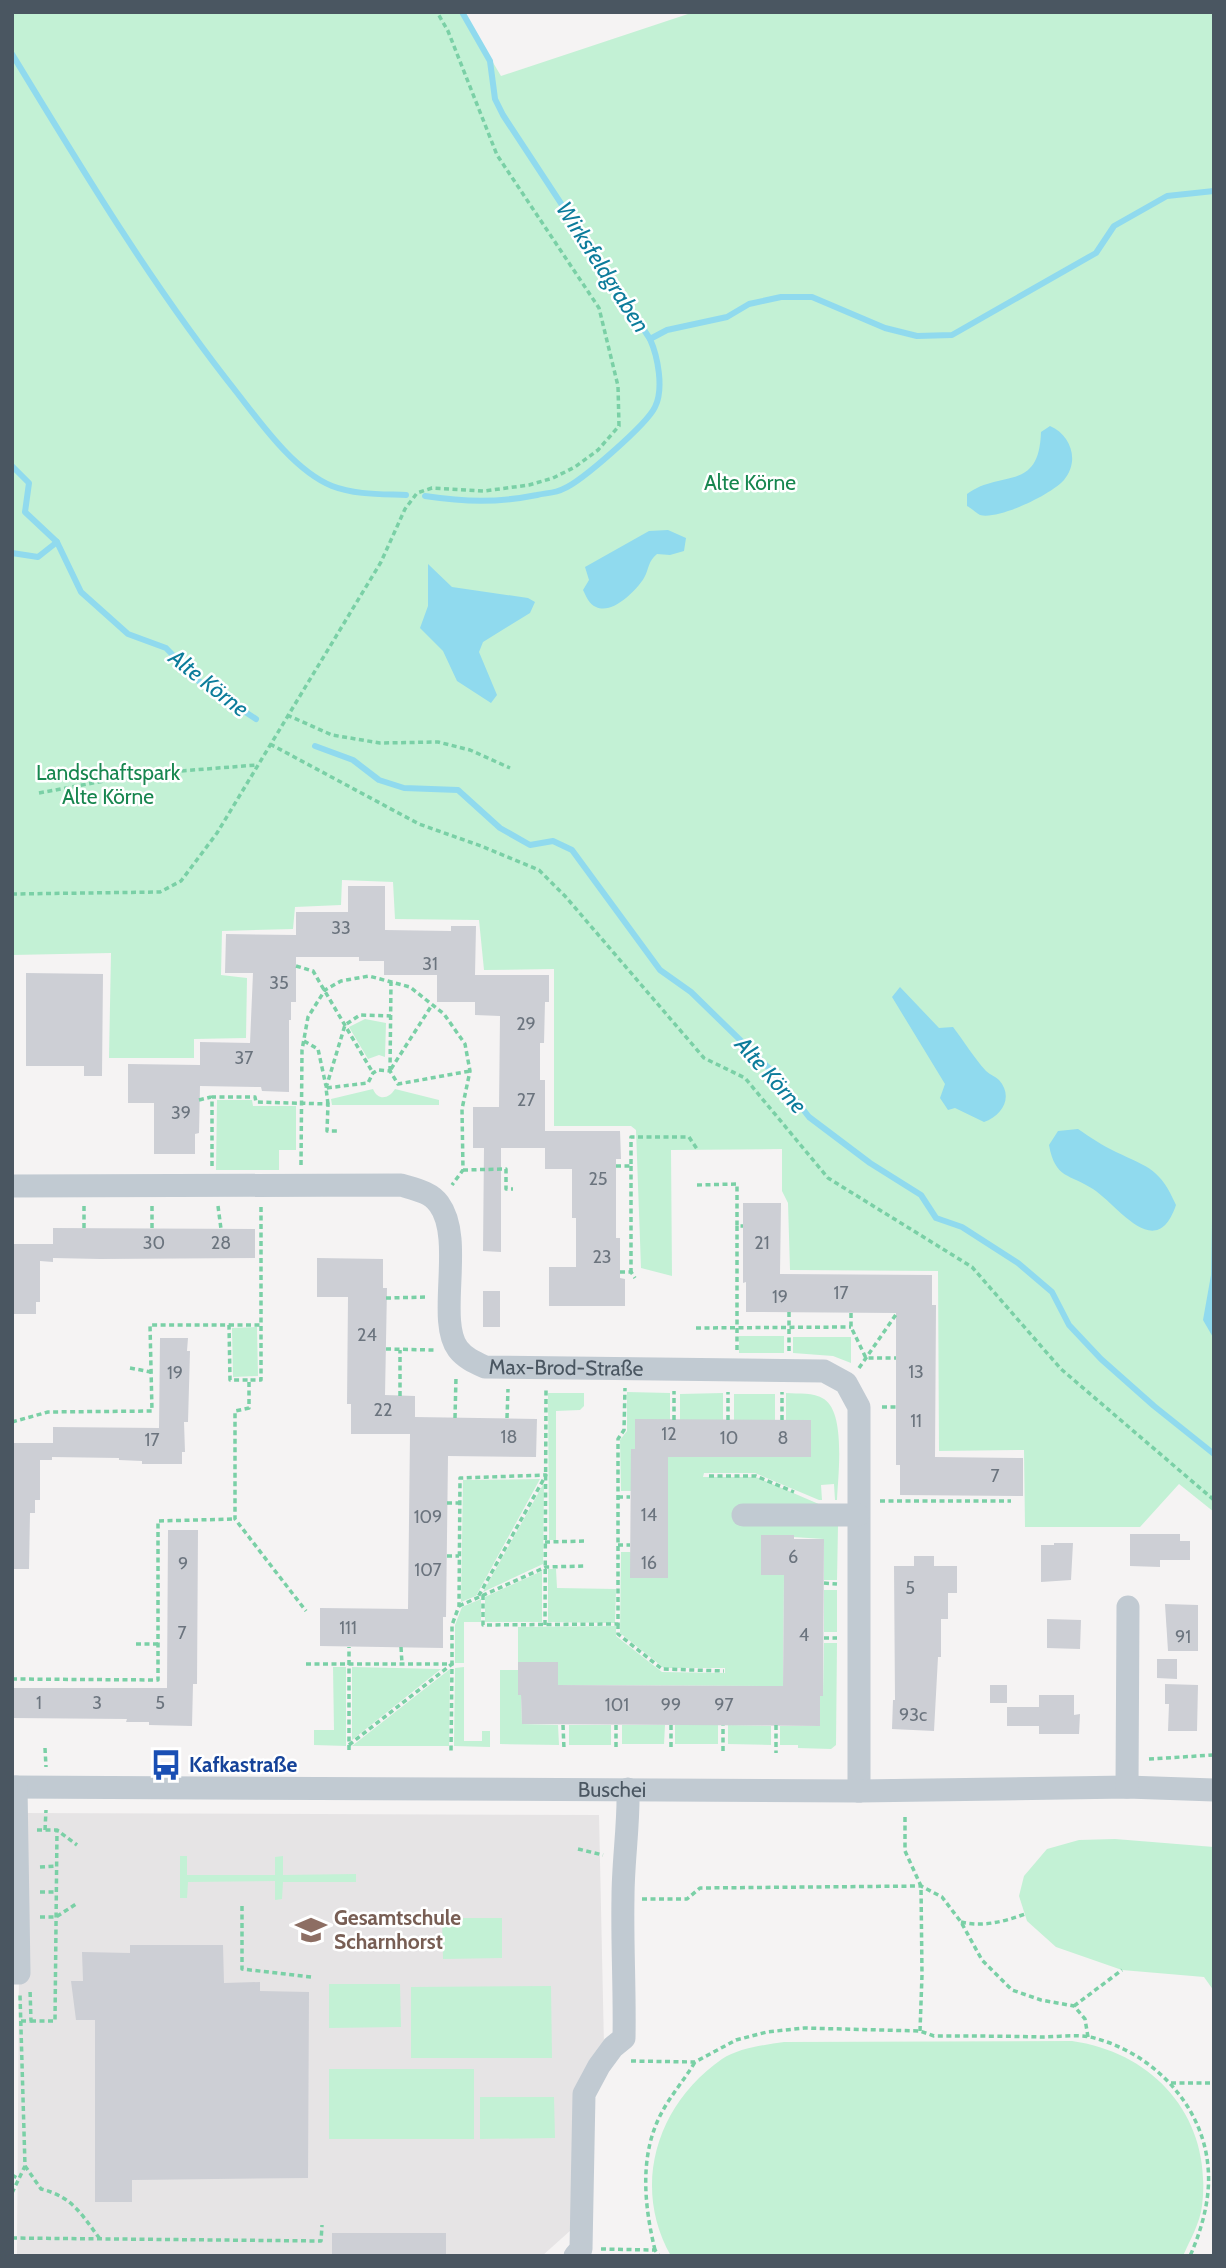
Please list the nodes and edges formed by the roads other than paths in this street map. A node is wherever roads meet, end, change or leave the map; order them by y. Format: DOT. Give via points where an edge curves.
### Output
graph roads {
  1 [pos="12,1186"];
  2 [pos="743,1515"];
  3 [pos="858,1515"];
  4 [pos="1128,1607"];
  5 [pos="14,1787"];
  6 [pos="1127,1787"];
  7 [pos="628,1789"];
  8 [pos="1214,1790"];
  9 [pos="859,1791"];
  10 [pos="16,1973"];
  11 [pos="578,2253"];
  1 -- 3 [label="street, Max-Brod-Straße" via="261,1196 301,1185 401,1185 423,1192 439,1203 449,1226 450,1329 456,1347 469,1360 485,1367 546,1368 625,1378 791,1380 824,1371 846,1383 859,1407"];
  2 -- 3 [label="street"];
  3 -- 9 [label="street"];
  4 -- 6 [label="street"];
  5 -- 7 [label="street, Buschei"];
  5 -- 10 [label="street"];
  6 -- 8 [label="street, Buschei"];
  6 -- 9 [label="street, Buschei"];
  7 -- 9 [label="street, Buschei"];
  7 -- 11 [label="street" via="624,2038 613,2047 584,2094"];
}
